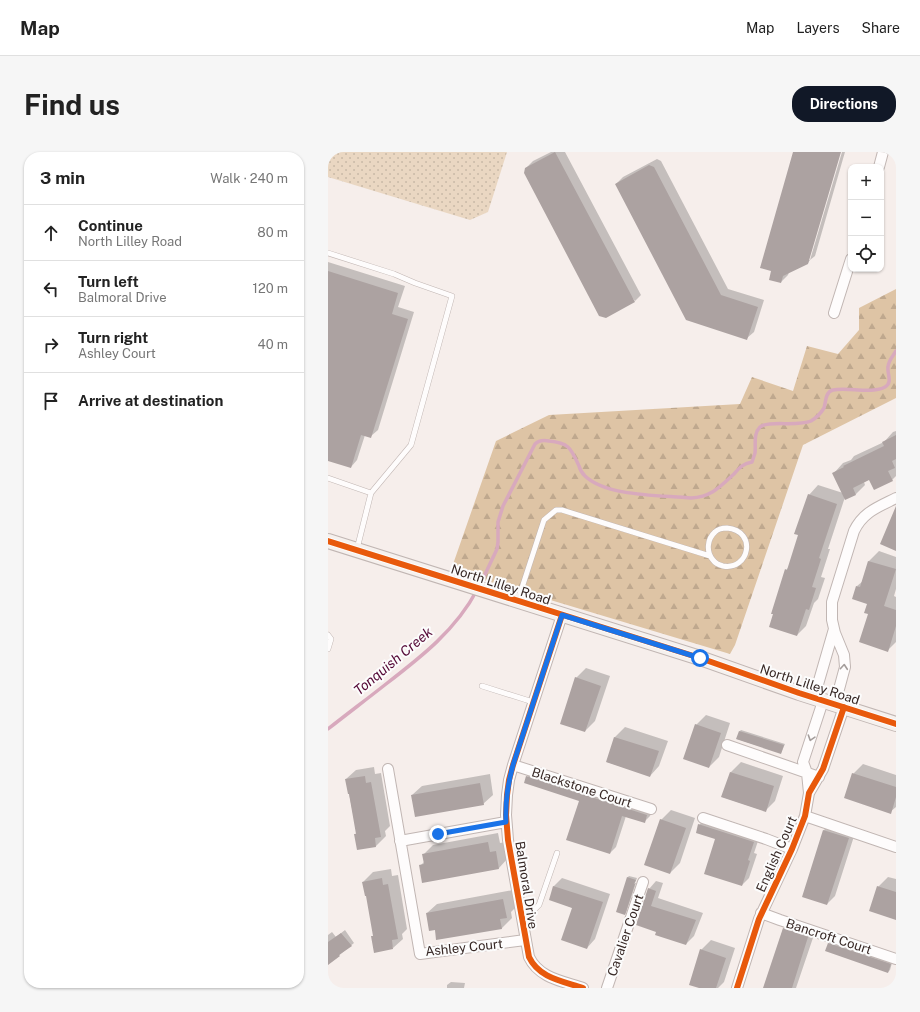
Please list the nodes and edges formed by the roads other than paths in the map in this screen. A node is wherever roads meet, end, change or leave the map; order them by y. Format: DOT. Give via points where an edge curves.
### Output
graph roads {
  1 [pos="883,152"];
  2 [pos="880,164"];
  3 [pos="328,253"];
  4 [pos="848,268"];
  5 [pos="834,313"];
  6 [pos="328,478"];
  7 [pos="371,493"];
  8 [pos="896,498"];
  9 [pos="328,541"];
  10 [pos="356,550"];
  11 [pos="710,556"];
  12 [pos="518,601"];
  13 [pos="562,615"];
  14 [pos="834,629"];
  15 [pos="328,635"];
  16 [pos="328,649"];
  17 [pos="482,686"];
  18 [pos="533,702"];
  19 [pos="829,702"];
  20 [pos="896,724"];
  21 [pos="727,745"];
  22 [pos="513,765"];
  23 [pos="388,769"];
  24 [pos="807,773"];
  25 [pos="819,777"];
  26 [pos="809,793"];
  27 [pos="651,809"];
  28 [pos="805,816"];
  29 [pos="703,818"];
  30 [pos="506,822"];
  31 [pos="400,841"];
  32 [pos="896,847"];
  33 [pos="792,849"];
  34 [pos="557,853"];
  35 [pos="643,882"];
  36 [pos="761,913"];
  37 [pos="521,917"];
  38 [pos="525,940"];
  39 [pos="896,959"];
  40 [pos="583,988"];
  41 [pos="607,988"];
  42 [pos="737,988"];
  1 -- 2 [label="street"];
  3 -- 7 [label="lane" via="452,296 411,445"];
  4 -- 5 [label="street"];
  6 -- 7 [label="lane"];
  7 -- 10 [label="lane"];
  8 -- 14 [label="street" via="867,513 855,527 832,602"];
  9 -- 10 [label="street, North Lilley Road"];
  10 -- 12 [label="street, North Lilley Road"];
  11 -- 11 [label="lane" via="714,562 725,566 737,564 746,554 747,547 743,535 733,528 715,532 709,542"];
  11 -- 12 [label="lane" via="556,510 544,520"];
  12 -- 13 [label="street, North Lilley Road"];
  13 -- 18 [label="street, Balmoral Drive"];
  13 -- 19 [label="street, North Lilley Road"];
  14 -- 19 [label="street"];
  19 -- 14 [label="street, one-way" via="845,667 844,655"];
  15 -- 16 [label="lane" via="331,639"];
  17 -- 18 [label="lane"];
  18 -- 22 [label="street, Balmoral Drive"];
  19 -- 20 [label="street, North Lilley Road"];
  19 -- 24 [label="street, one-way" via="803,762"];
  19 -- 25 [label="street, English Court" via="823,769"];
  21 -- 24 [label="street"];
  22 -- 27 [label="street, Blackstone Court"];
  22 -- 30 [label="street, Balmoral Drive" via="507,795"];
  23 -- 31 [label="street, Ashley Court"];
  24 -- 25 [label="street"];
  24 -- 26 [label="street"];
  25 -- 26 [label="street, English Court"];
  26 -- 28 [label="street, English Court"];
  28 -- 32 [label="street"];
  28 -- 33 [label="street, English Court"];
  29 -- 33 [label="street"];
  30 -- 31 [label="street"];
  30 -- 37 [label="street, Balmoral Drive"];
  31 -- 38 [label="street, Ashley Court" via="420,954"];
  33 -- 36 [label="street, English Court"];
  34 -- 37 [label="lane" via="539,905 530,914"];
  35 -- 41 [label="street, Cavalier Court"];
  36 -- 39 [label="street, Bancroft Court"];
  36 -- 42 [label="street, English Court"];
  37 -- 38 [label="street, Balmoral Drive"];
  38 -- 40 [label="street, Balmoral Drive" via="531,963 543,974"];
}
